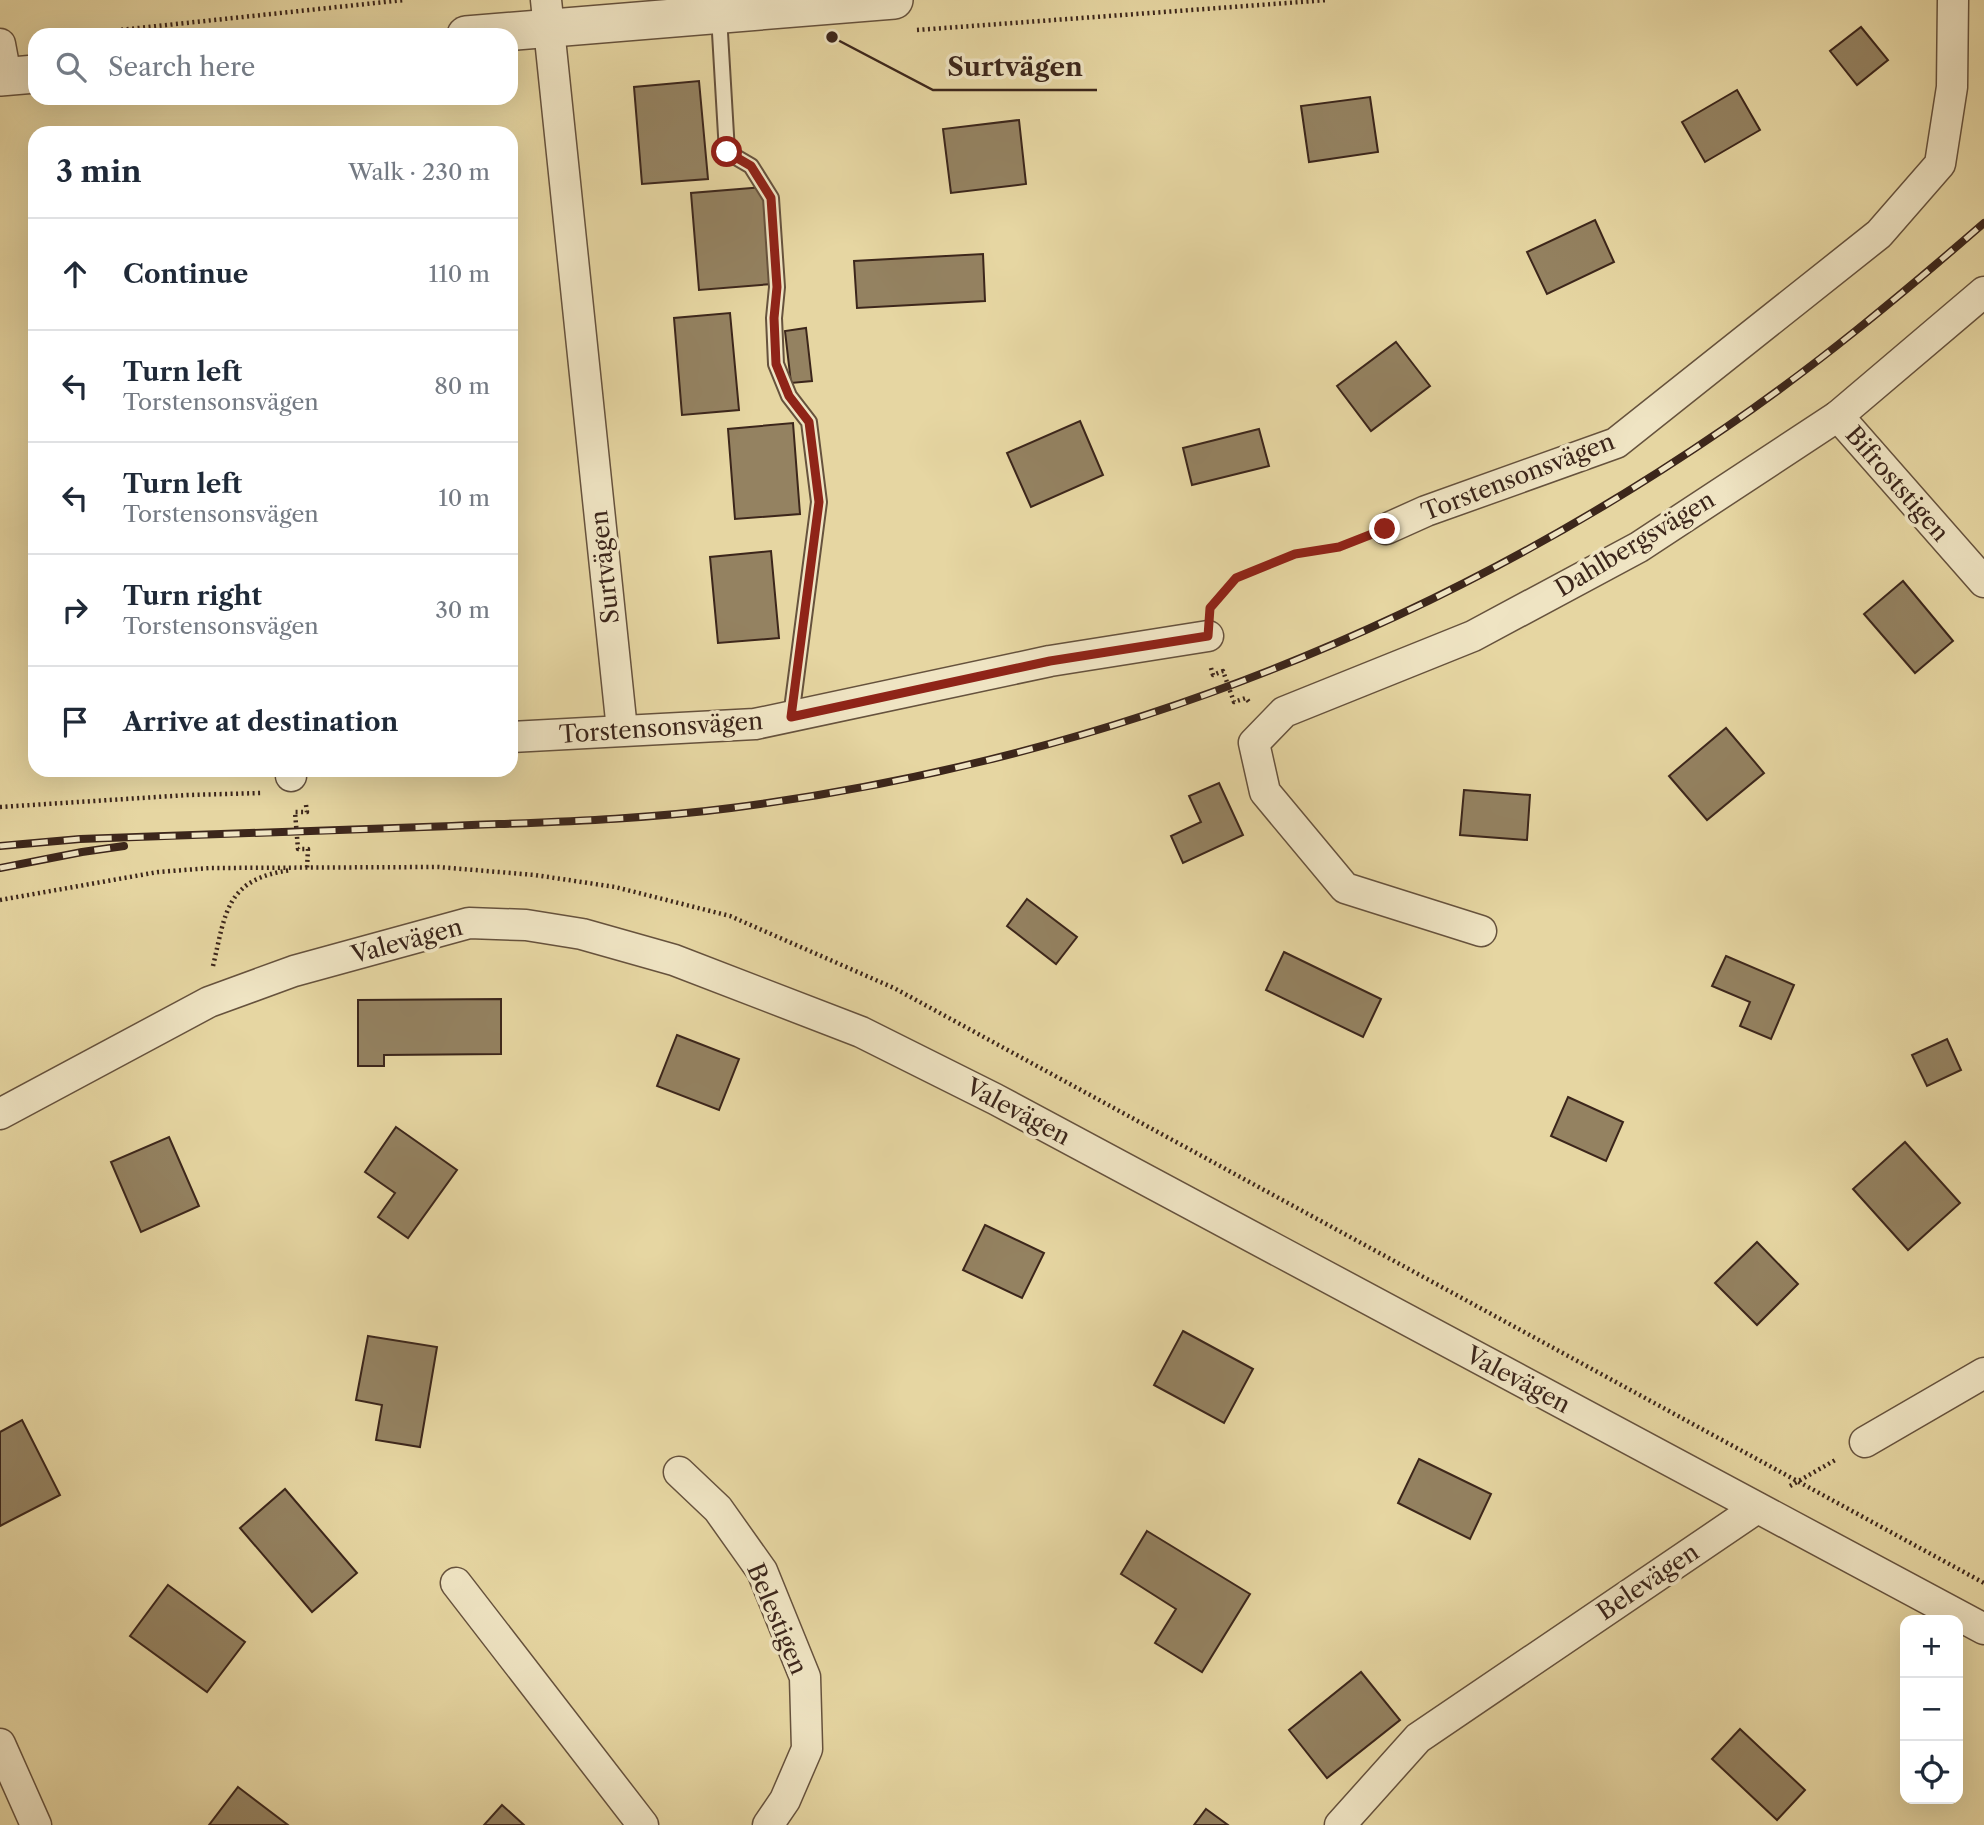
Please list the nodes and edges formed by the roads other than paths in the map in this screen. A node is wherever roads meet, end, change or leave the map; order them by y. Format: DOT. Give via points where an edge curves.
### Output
graph roads {
  1 [pos="894,0"];
  2 [pos="1953,0"];
  3 [pos="548,14"];
  4 [pos="719,14"];
  5 [pos="493,28"];
  6 [pos="1984,292"];
  7 [pos="1838,416"];
  8 [pos="1385,529"];
  9 [pos="1984,582"];
  10 [pos="1208,636"];
  11 [pos="791,717"];
  12 [pos="622,730"];
  13 [pos="518,737"];
  14 [pos="1480,931"];
  15 [pos="0,1114"];
  16 [pos="1984,1373"];
  17 [pos="1865,1442"];
  18 [pos="679,1472"];
  19 [pos="1757,1508"];
  20 [pos="456,1583"];
  21 [pos="1984,1629"];
  22 [pos="0,1744"];
  23 [pos="36,1825"];
  24 [pos="643,1825"];
  25 [pos="768,1825"];
  26 [pos="1340,1825"];
  1 -- 4 [label="street"];
  2 -- 8 [label="street, Torstensonsvägen" via="1952,87 1940,164 1879,234 1616,443"];
  3 -- 4 [label="street"];
  3 -- 5 [label="street"];
  3 -- 12 [label="street, Surtvägen"];
  4 -- 11 [label="lane" via="727,152 751,166 771,198 776,364 789,396 809,422 819,502"];
  6 -- 7 [label="street, Dahlbergsvägen"];
  7 -- 9 [label="street, Bifroststigen"];
  7 -- 14 [label="street, Dahlbergsvägen" via="1639,547 1473,636 1284,712 1254,743 1265,792 1345,888"];
  10 -- 11 [label="street, Torstensonsvägen" via="1050,661"];
  11 -- 12 [label="street, Torstensonsvägen" via="755,724"];
  12 -- 13 [label="street, Torstensonsvägen"];
  15 -- 19 [label="street, Valevägen" via="209,1002 293,971 469,923 526,925 582,934 674,960 861,1032 995,1099"];
  16 -- 17 [label="street"];
  18 -- 25 [label="street, Belestigen" via="718,1509 762,1571 804,1677 807,1749 785,1800"];
  19 -- 21 [label="street, Valevägen"];
  19 -- 26 [label="street, Belevägen" via="1418,1738"];
  20 -- 24 [label="street"];
  22 -- 23 [label="street"];
}
